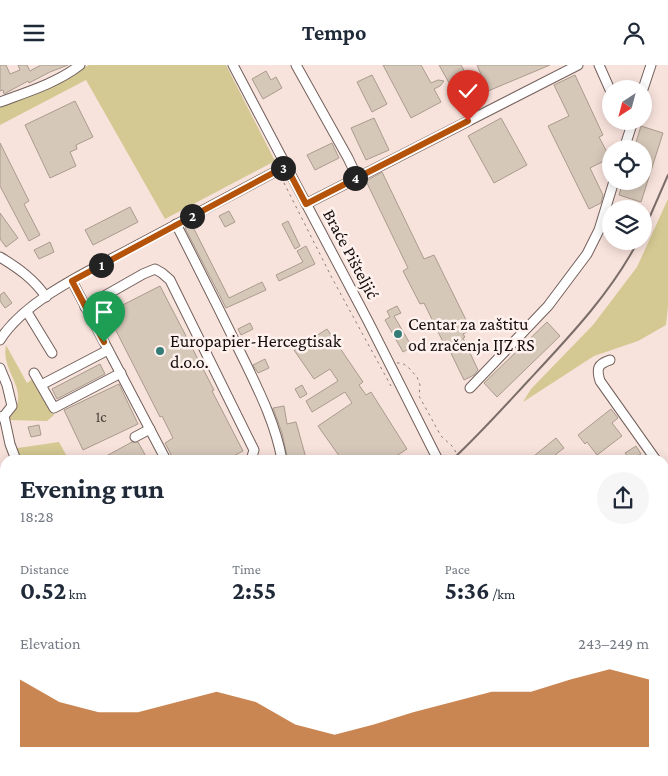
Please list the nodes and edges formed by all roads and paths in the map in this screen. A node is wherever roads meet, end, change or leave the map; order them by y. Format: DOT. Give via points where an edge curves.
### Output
graph roads {
  1 [pos="80,65"];
  2 [pos="233,65"];
  3 [pos="296,65"];
  4 [pos="578,65"];
  5 [pos="599,65"];
  6 [pos="651,65"];
  7 [pos="606,80"];
  8 [pos="646,80"];
  9 [pos="0,102"];
  10 [pos="630,131"];
  11 [pos="627,140"];
  12 [pos="286,166"];
  13 [pos="274,172"];
  14 [pos="357,177"];
  15 [pos="611,190"];
  16 [pos="306,204"];
  17 [pos="176,224"];
  18 [pos="0,257"];
  19 [pos="72,281"];
  20 [pos="46,297"];
  21 [pos="85,307"];
  22 [pos="27,312"];
  23 [pos="0,340"];
  24 [pos="108,350"];
  25 [pos="52,353"];
  26 [pos="610,360"];
  27 [pos="396,363"];
  28 [pos="0,368"];
  29 [pos="34,373"];
  30 [pos="121,373"];
  31 [pos="41,385"];
  32 [pos="396,387"];
  33 [pos="470,388"];
  34 [pos="2,417"];
  35 [pos="150,429"];
  36 [pos="135,437"];
  37 [pos="14,455"];
  38 [pos="163,455"];
  39 [pos="252,455"];
  40 [pos="281,455"];
  41 [pos="435,455"];
  42 [pos="458,455"];
  43 [pos="652,455"];
  1 -- 9 [label="street" via="66,75"];
  2 -- 12 [label="street, Braće Pišteljić"];
  3 -- 14 [label="street"];
  4 -- 14 [label="street"];
  5 -- 7 [label="street"];
  6 -- 8 [label="street"];
  10 -- 11 [label="street"];
  12 -- 13 [label="street"];
  12 -- 16 [label="street, Braće Pišteljić"];
  13 -- 17 [label="street"];
  13 -- 32 [label="path" via="284,180 370,349"];
  14 -- 16 [label="street"];
  15 -- 33 [label="street" via="599,230 587,254 548,306"];
  16 -- 32 [label="street, Braće Pišteljić" via="368,321"];
  17 -- 19 [label="street"];
  17 -- 40 [label="street" via="265,405"];
  18 -- 20 [label="street" via="30,277"];
  19 -- 20 [label="street"];
  19 -- 21 [label="street"];
  20 -- 22 [label="street"];
  21 -- 24 [label="street"];
  21 -- 39 [label="street" via="155,269 170,280 254,449"];
  22 -- 23 [label="street"];
  22 -- 25 [label="street"];
  24 -- 30 [label="street"];
  24 -- 31 [label="street"];
  26 -- 43 [label="street" via="598,367 600,381"];
  27 -- 42 [label="path" via="402,363 416,377 420,385 419,397 441,437"];
  28 -- 34 [label="street" via="8,385 12,406"];
  29 -- 31 [label="street"];
  30 -- 31 [label="street" via="54,408"];
  30 -- 35 [label="street"];
  32 -- 41 [label="street, Braće Pišteljić"];
  34 -- 37 [label="street"];
  35 -- 36 [label="street"];
  35 -- 38 [label="street"];
}
